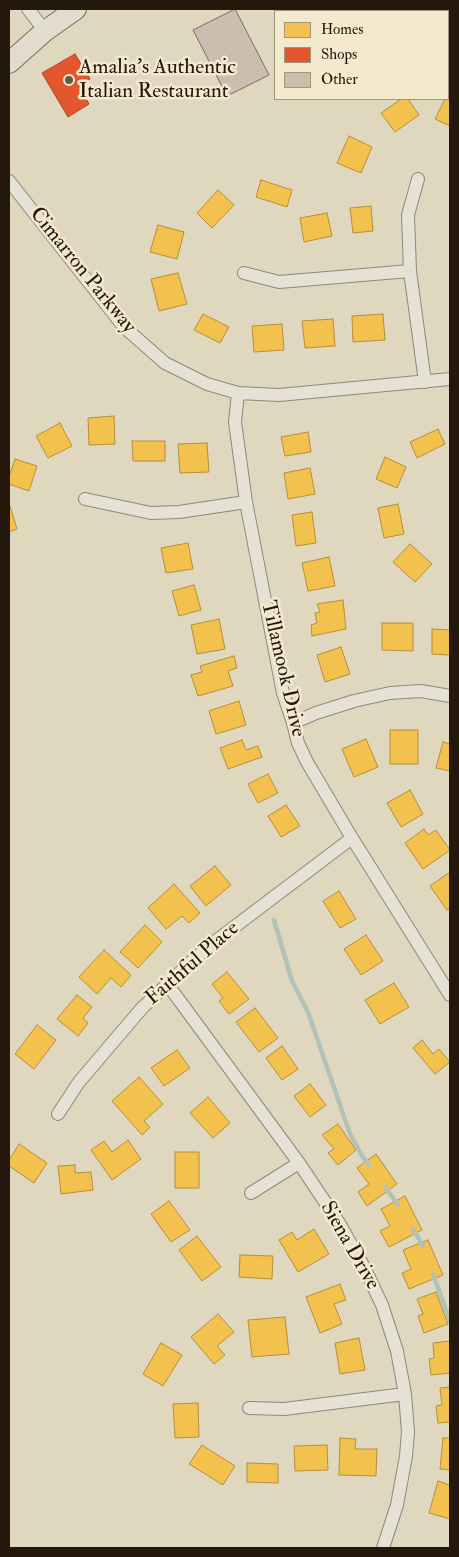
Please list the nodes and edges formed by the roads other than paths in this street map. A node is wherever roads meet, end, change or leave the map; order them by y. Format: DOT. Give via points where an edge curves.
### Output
graph roads {
  1 [pos="28,9"];
  2 [pos="76,9"];
  3 [pos="44,31"];
  4 [pos="9,64"];
  5 [pos="418,180"];
  6 [pos="9,181"];
  7 [pos="410,271"];
  8 [pos="244,272"];
  9 [pos="450,379"];
  10 [pos="425,382"];
  11 [pos="238,393"];
  12 [pos="85,499"];
  13 [pos="246,502"];
  14 [pos="450,696"];
  15 [pos="293,723"];
  16 [pos="352,838"];
  17 [pos="168,985"];
  18 [pos="450,995"];
  19 [pos="58,1114"];
  20 [pos="298,1163"];
  21 [pos="251,1193"];
  22 [pos="405,1394"];
  23 [pos="249,1408"];
  24 [pos="383,1548"];
  1 -- 3 [label="street"];
  2 -- 3 [label="main road"];
  3 -- 4 [label="main road"];
  5 -- 7 [label="street" via="408,215"];
  6 -- 11 [label="street, Cimarron Parkway" via="124,327 165,363 207,384"];
  7 -- 8 [label="street" via="279,282"];
  7 -- 10 [label="street"];
  9 -- 10 [label="street, Cimarron Parkway"];
  10 -- 11 [label="street, Cimarron Parkway" via="279,396"];
  11 -- 13 [label="street, Tillamook Drive" via="235,422"];
  12 -- 13 [label="street" via="151,513"];
  13 -- 15 [label="street, Tillamook Drive" via="283,693"];
  14 -- 15 [label="street" via="421,691 390,693 354,701"];
  15 -- 16 [label="street, Tillamook Drive" via="307,762"];
  16 -- 17 [label="street, Faithful Place" via="217,940"];
  16 -- 18 [label="street, Tillamook Drive"];
  17 -- 19 [label="street, Faithful Place" via="142,1008 79,1082"];
  17 -- 20 [label="street, Siena Drive"];
  20 -- 21 [label="street"];
  20 -- 22 [label="street, Siena Drive" via="339,1223 382,1305 397,1351"];
  22 -- 23 [label="street" via="284,1409"];
  22 -- 24 [label="street, Siena Drive" via="406,1456 397,1505"];
}
